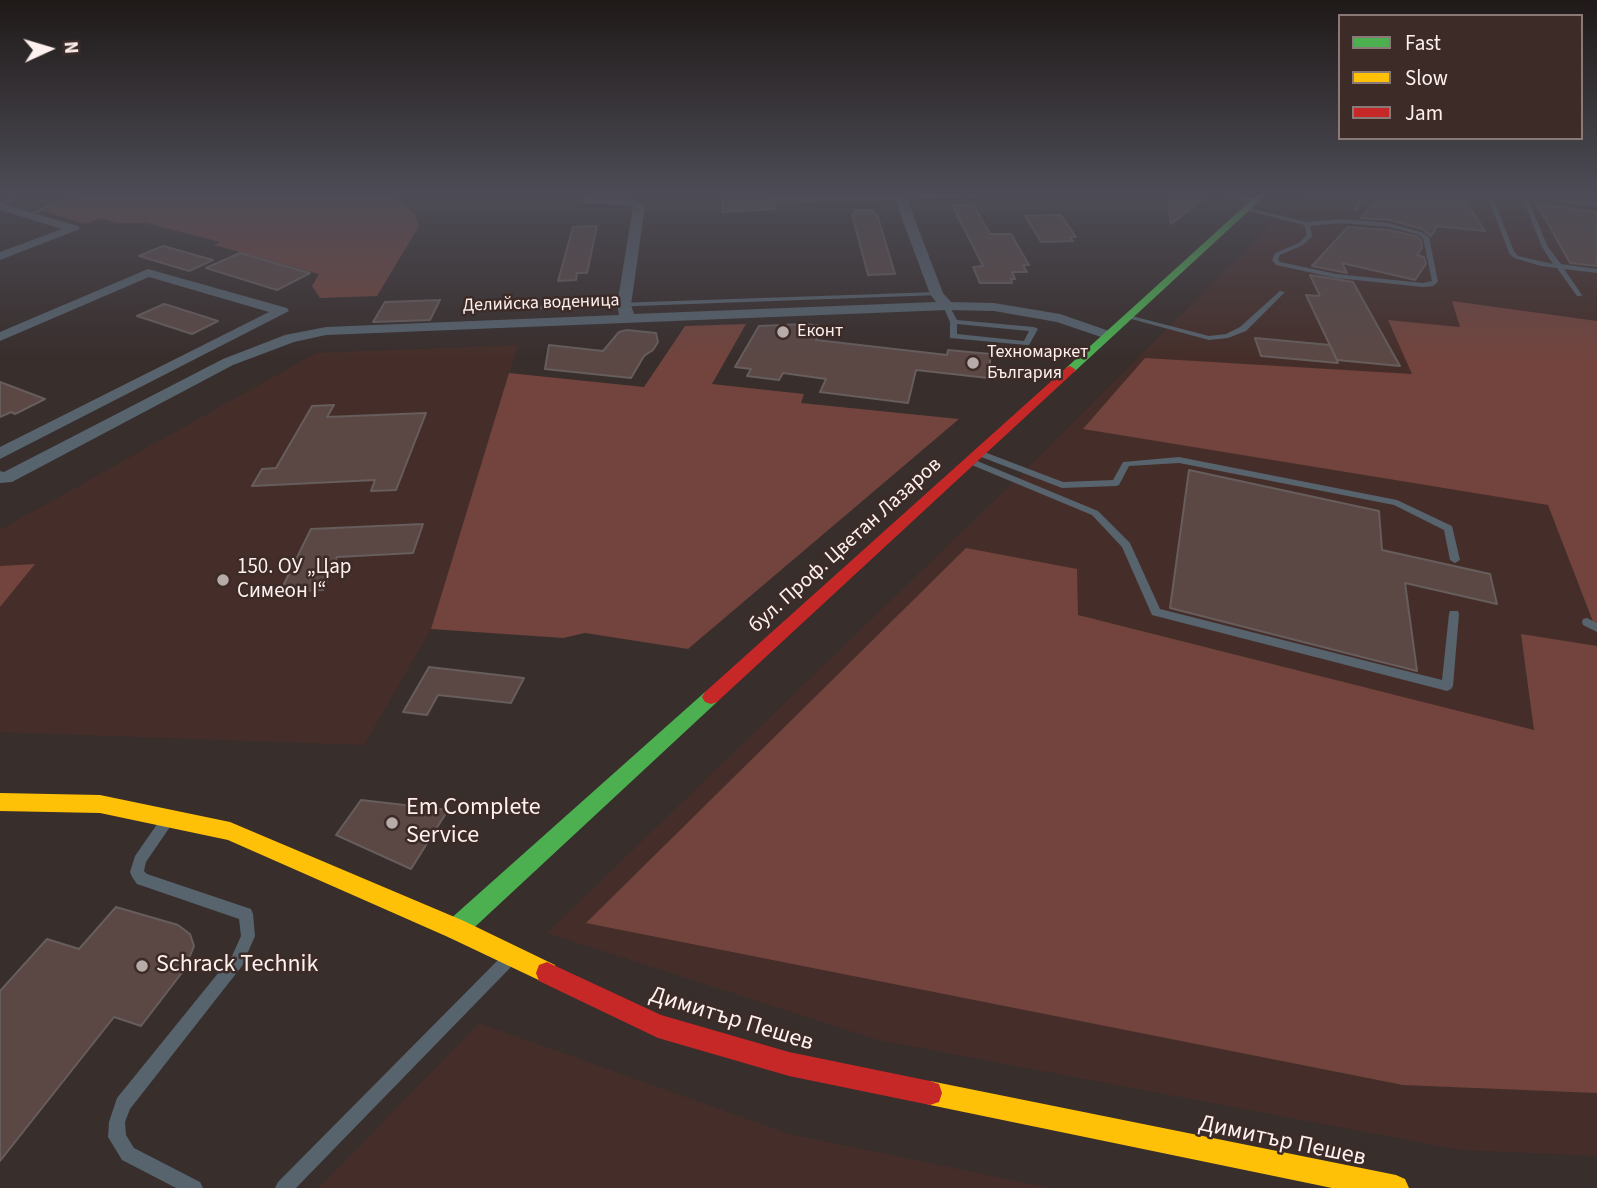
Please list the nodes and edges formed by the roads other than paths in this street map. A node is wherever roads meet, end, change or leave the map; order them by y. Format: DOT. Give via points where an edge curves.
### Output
graph roads {
  1 [pos="18,249"];
  2 [pos="634,249"];
  3 [pos="922,249"];
  4 [pos="1202,249"];
  5 [pos="1289,249"];
  6 [pos="1428,249"];
  7 [pos="1510,249"];
  8 [pos="1547,249"];
  9 [pos="0,256"];
  10 [pos="1558,266"];
  11 [pos="1597,271"];
  12 [pos="1282,292"];
  13 [pos="1580,295"];
  14 [pos="942,300"];
  15 [pos="471,310"];
  16 [pos="626,313"];
  17 [pos="1128,317"];
  18 [pos="954,322"];
  19 [pos="1107,335"];
  20 [pos="0,337"];
  21 [pos="0,454"];
  22 [pos="974,457"];
  23 [pos="3,478"];
  24 [pos="1455,560"];
  25 [pos="1454,614"];
  26 [pos="0,802"];
  27 [pos="169,819"];
  28 [pos="456,929"];
  29 [pos="512,956"];
  30 [pos="194,1188"];
  31 [pos="284,1188"];
  32 [pos="1396,1188"];
  1 -- 9 [label="street"];
  2 -- 16 [label="street"];
  3 -- 14 [label="street"];
  4 -- 17 [label="main road, бул. Проф. Цветан Лазаров"];
  5 -- 6 [label="lane" via="1275,256 1278,264 1336,276 1431,285 1435,282"];
  7 -- 10 [label="lane" via="1526,260"];
  8 -- 10 [label="lane"];
  10 -- 11 [label="lane"];
  10 -- 13 [label="lane"];
  12 -- 17 [label="lane" via="1243,329 1228,336 1209,338"];
  14 -- 16 [label="street, Делийска воденица"];
  14 -- 18 [label="lane"];
  14 -- 19 [label="street, Делийска воденица" via="1060,318"];
  15 -- 16 [label="lane"];
  16 -- 23 [label="street, Делийска воденица" via="355,329 290,338 228,362"];
  17 -- 19 [label="main road, бул. Проф. Цветан Лазаров"];
  18 -- 18 [label="lane" via="953,336 1026,343 1034,329"];
  19 -- 22 [label="main road, бул. Проф. Цветан Лазаров"];
  20 -- 21 [label="street" via="148,273 282,311"];
  22 -- 24 [label="lane" via="1062,485 1115,483 1126,464 1179,460 1396,503 1449,528"];
  22 -- 25 [label="lane" via="1095,513 1126,545 1156,612 1447,686"];
  22 -- 28 [label="main road, бул. Проф. Цветан Лазаров"];
  26 -- 27 [label="main road, Димитър Пешев" via="100,804"];
  27 -- 28 [label="main road, Димитър Пешев" via="230,831"];
  27 -- 30 [label="lane" via="140,860 137,872 142,879 246,914 248,936 237,961 122,1104 117,1137 128,1154"];
  28 -- 29 [label="main road, Димитър Пешев"];
  29 -- 31 [label="lane"];
  29 -- 32 [label="main road, Димитър Пешев" via="658,1026 789,1064"];
}
